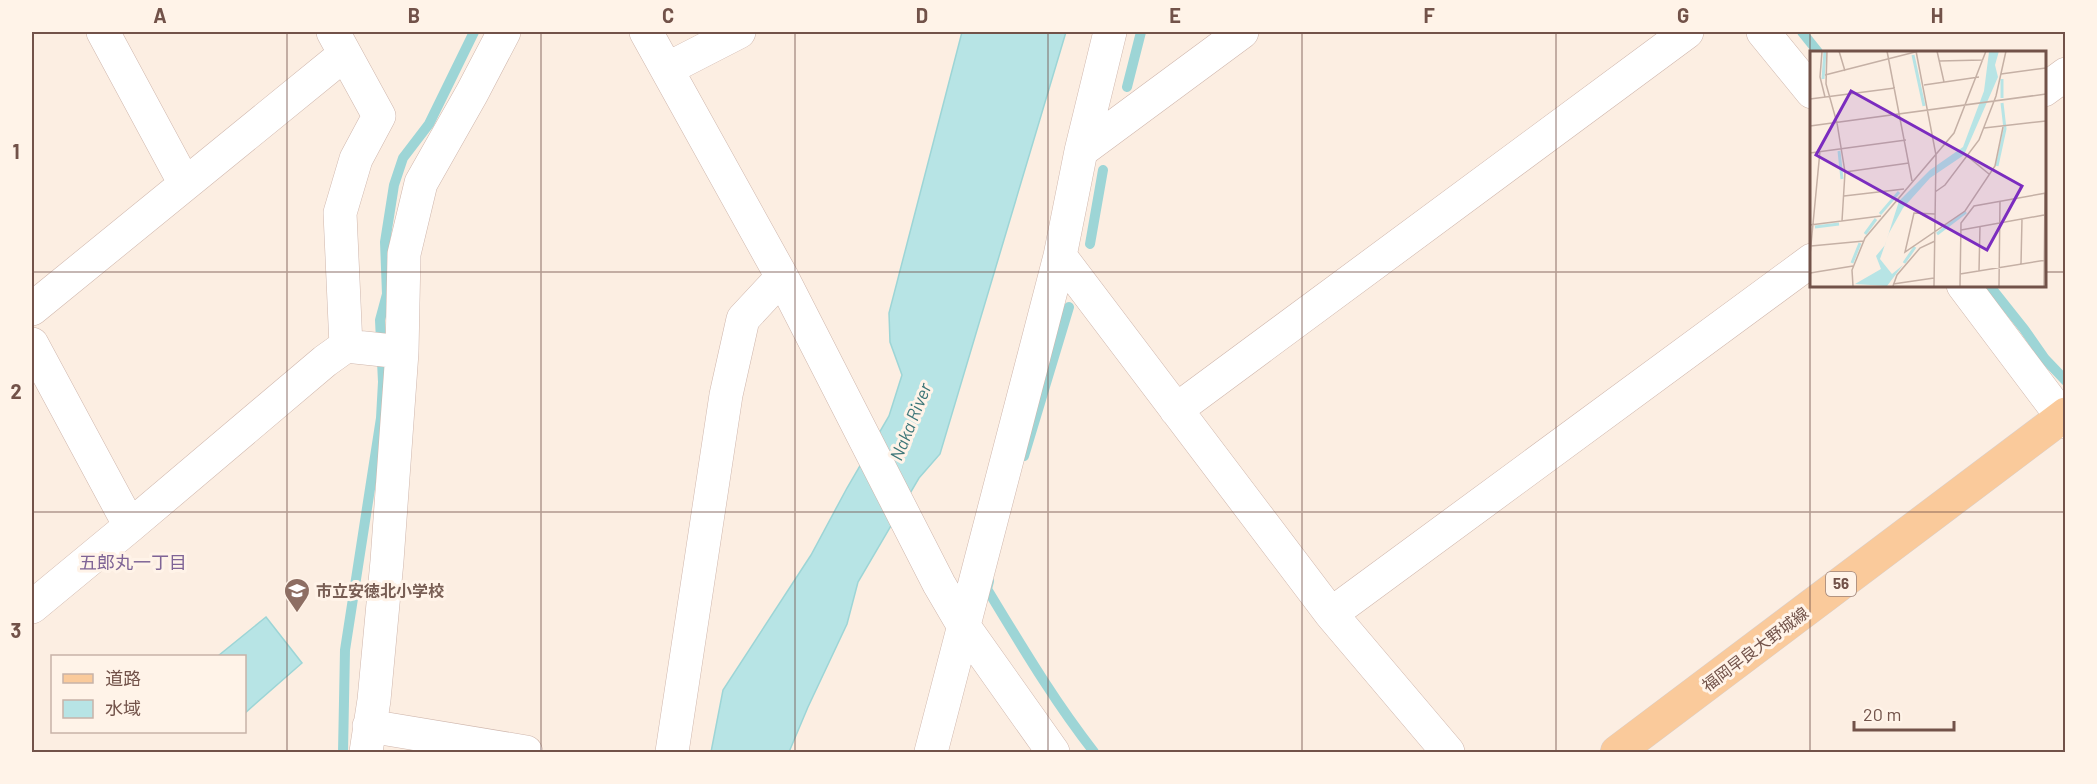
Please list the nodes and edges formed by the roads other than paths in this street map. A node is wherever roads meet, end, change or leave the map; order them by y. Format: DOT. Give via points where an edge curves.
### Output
graph roads {
  1 [pos="103,32"];
  2 [pos="504,32"];
  3 [pos="646,32"];
  4 [pos="739,32"];
  5 [pos="1110,32"];
  6 [pos="1242,32"];
  7 [pos="1687,32"];
  8 [pos="1763,32"];
  9 [pos="339,43"];
  10 [pos="667,69"];
  11 [pos="2066,74"];
  12 [pos="2046,89"];
  13 [pos="1810,90"];
  14 [pos="1081,151"];
  15 [pos="185,184"];
  16 [pos="1060,256"];
  17 [pos="1810,261"];
  18 [pos="782,277"];
  19 [pos="1964,286"];
  20 [pos="32,309"];
  21 [pos="32,344"];
  22 [pos="346,346"];
  23 [pos="402,352"];
  24 [pos="1176,410"];
  25 [pos="2064,418"];
  26 [pos="130,526"];
  27 [pos="32,607"];
  28 [pos="1331,614"];
  29 [pos="963,625"];
  30 [pos="368,739"];
  31 [pos="526,753"];
  32 [pos="672,753"];
  33 [pos="932,753"];
  34 [pos="1053,753"];
  35 [pos="1448,753"];
  36 [pos="1617,753"];
  1 -- 15 [label="street"];
  2 -- 23 [label="street" via="421,183 404,254"];
  3 -- 10 [label="street"];
  4 -- 10 [label="street"];
  5 -- 14 [label="street"];
  6 -- 14 [label="street"];
  7 -- 24 [label="street"];
  8 -- 13 [label="street"];
  9 -- 15 [label="street"];
  9 -- 22 [label="street" via="380,116 356,159 340,213"];
  10 -- 18 [label="street"];
  11 -- 12 [label="street"];
  14 -- 16 [label="street"];
  15 -- 20 [label="street"];
  16 -- 24 [label="street"];
  16 -- 29 [label="street"];
  17 -- 28 [label="street"];
  18 -- 29 [label="street"];
  18 -- 32 [label="street" via="743,319 726,395"];
  19 -- 25 [label="street"];
  21 -- 26 [label="street"];
  22 -- 23 [label="street"];
  22 -- 26 [label="street"];
  23 -- 30 [label="street" via="387,561"];
  24 -- 28 [label="street"];
  25 -- 36 [label="main road, 福岡早良大野城線 / 56"];
  26 -- 27 [label="street"];
  28 -- 35 [label="street"];
  29 -- 33 [label="street"];
  29 -- 34 [label="street"];
  30 -- 31 [label="street"];
}
